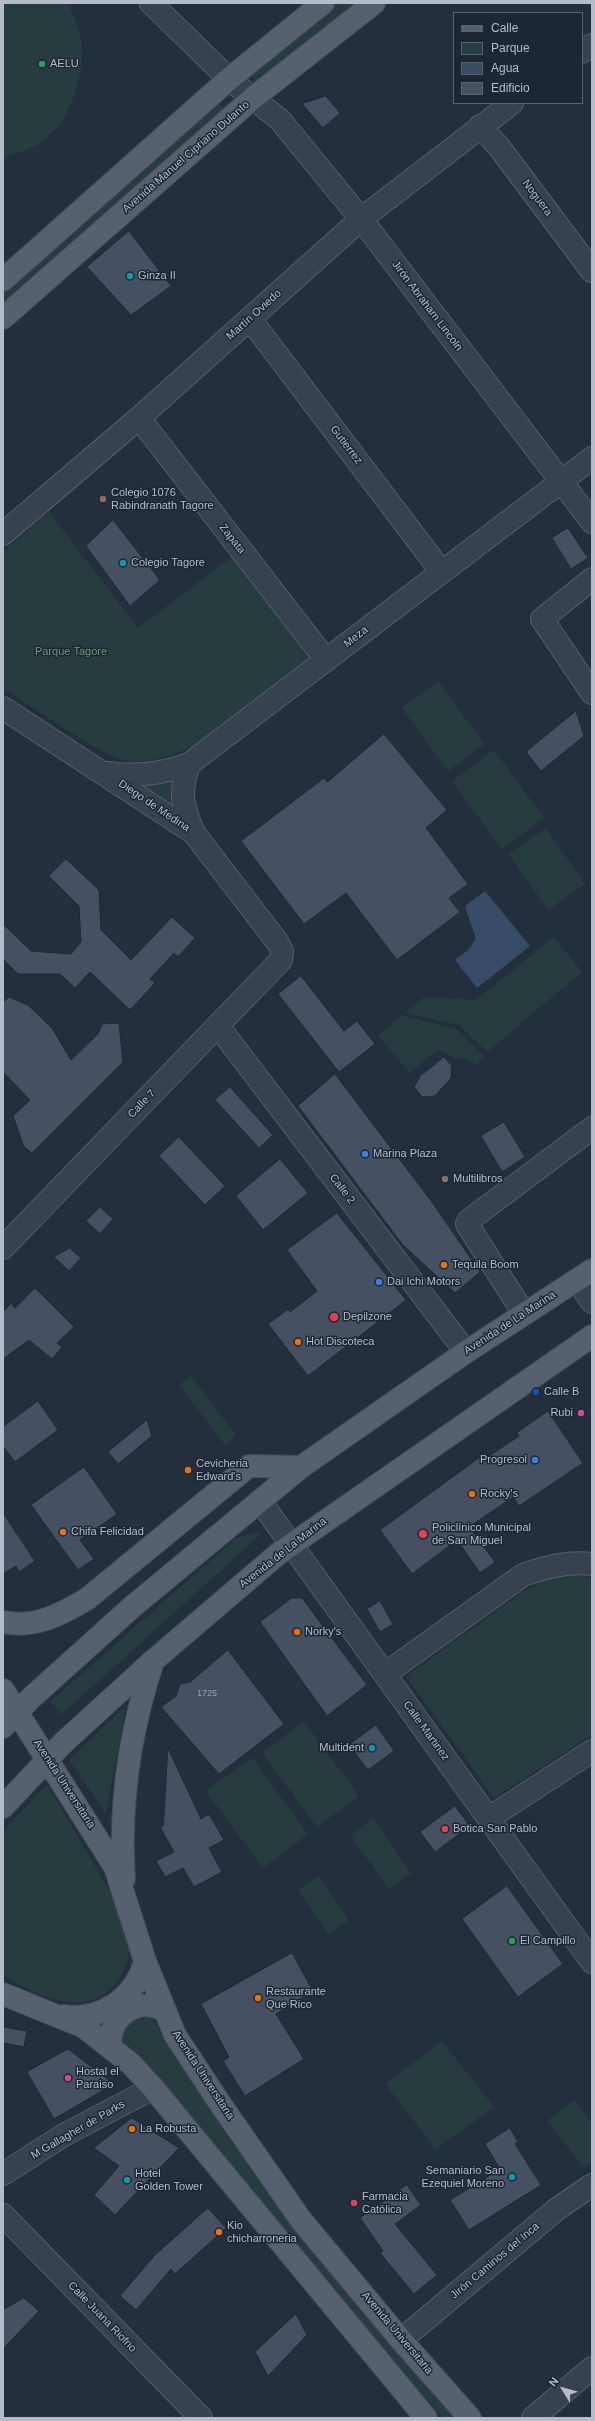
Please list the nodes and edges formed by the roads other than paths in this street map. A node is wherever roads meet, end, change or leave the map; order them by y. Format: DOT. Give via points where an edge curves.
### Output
graph roads {
  1 [pos="151,3"];
  2 [pos="324,3"];
  3 [pos="374,3"];
  4 [pos="592,45"];
  5 [pos="583,51"];
  6 [pos="229,79"];
  7 [pos="253,98"];
  8 [pos="511,104"];
  9 [pos="480,126"];
  10 [pos="361,219"];
  11 [pos="592,271"];
  12 [pos="3,280"];
  13 [pos="3,318"];
  14 [pos="250,318"];
  15 [pos="139,418"];
  16 [pos="592,458"];
  17 [pos="562,481"];
  18 [pos="592,522"];
  19 [pos="3,534"];
  20 [pos="442,571"];
  21 [pos="592,579"];
  22 [pos="326,660"];
  23 [pos="592,693"];
  24 [pos="3,708"];
  25 [pos="189,764"];
  26 [pos="104,772"];
  27 [pos="194,833"];
  28 [pos="280,960"];
  29 [pos="218,1026"];
  30 [pos="592,1128"];
  31 [pos="3,1248"];
  32 [pos="584,1275"];
  33 [pos="592,1302"];
  34 [pos="524,1314"];
  35 [pos="592,1336"];
  36 [pos="466,1352"];
  37 [pos="301,1467"];
  38 [pos="260,1501"];
  39 [pos="292,1544"];
  40 [pos="592,1564"];
  41 [pos="3,1622"];
  42 [pos="154,1660"];
  43 [pos="385,1674"];
  44 [pos="3,1690"];
  45 [pos="10,1720"];
  46 [pos="592,1751"];
  47 [pos="46,1758"];
  48 [pos="3,1807"];
  49 [pos="489,1818"];
  50 [pos="124,1892"];
  51 [pos="145,1961"];
  52 [pos="592,1962"];
  53 [pos="3,1994"];
  54 [pos="3,2002"];
  55 [pos="27,2006"];
  56 [pos="166,2012"];
  57 [pos="60,2016"];
  58 [pos="110,2047"];
  59 [pos="154,2088"];
  60 [pos="3,2174"];
  61 [pos="592,2186"];
  62 [pos="3,2215"];
  63 [pos="401,2340"];
  64 [pos="592,2368"];
  65 [pos="201,2418"];
  66 [pos="426,2418"];
  67 [pos="470,2418"];
  68 [pos="533,2418"];
  1 -- 6 [label="street, Jirón Abraham Lincoln"];
  2 -- 6 [label="main road"];
  3 -- 7 [label="main road, Avenida Manuel Cipriano Dulanto"];
  4 -- 5 [label="street"];
  6 -- 7 [label="street, Jirón Abraham Lincoln"];
  6 -- 12 [label="main road"];
  7 -- 10 [label="street, Jirón Abraham Lincoln" via="280,120"];
  7 -- 13 [label="main road, Avenida Manuel Cipriano Dulanto"];
  8 -- 9 [label="street, Martín Oviedo"];
  9 -- 10 [label="street, Martín Oviedo"];
  9 -- 11 [label="street, Noguera" via="499,147"];
  10 -- 14 [label="street, Martín Oviedo"];
  10 -- 17 [label="street, Jirón Abraham Lincoln"];
  14 -- 15 [label="street, Martín Oviedo"];
  14 -- 20 [label="street, Gutierrez"];
  15 -- 19 [label="street, Martín Oviedo"];
  15 -- 22 [label="street, Zapata"];
  16 -- 17 [label="street, Meza"];
  17 -- 18 [label="street, Jirón Abraham Lincoln"];
  17 -- 20 [label="street, Meza"];
  20 -- 22 [label="street, Meza"];
  21 -- 23 [label="street" via="542,618"];
  22 -- 25 [label="street, Meza"];
  24 -- 26 [label="street, Diego de Medina"];
  25 -- 26 [label="street, Meza" via="155,773 122,775"];
  25 -- 27 [label="street" via="183,784 183,800"];
  26 -- 27 [label="street, Diego de Medina"];
  27 -- 28 [label="street, Diego de Medina" via="278,943 282,952"];
  28 -- 29 [label="street, Calle 7"];
  29 -- 31 [label="street, Calle 7"];
  29 -- 36 [label="street, Calle 2"];
  30 -- 34 [label="street" via="468,1221 468,1229"];
  32 -- 33 [label="street"];
  32 -- 34 [label="main road, Avenida de La Marina"];
  34 -- 36 [label="main road, Avenida de La Marina"];
  35 -- 39 [label="main road, Avenida de La Marina"];
  36 -- 37 [label="main road, Avenida de La Marina"];
  37 -- 38 [label="main road, Avenida de La Marina"];
  37 -- 41 [label="main road" via="249,1466 87,1598 58,1616 35,1622"];
  38 -- 39 [label="street, Calle Martinez"];
  38 -- 45 [label="main road, Avenida de La Marina" via="132,1607"];
  39 -- 42 [label="main road, Avenida de La Marina"];
  39 -- 43 [label="street, Calle Martinez"];
  40 -- 43 [label="street" via="569,1563 544,1567 523,1575"];
  42 -- 47 [label="main road, Avenida de La Marina"];
  42 -- 50 [label="main road" via="139,1709 128,1766 123,1834"];
  43 -- 49 [label="street, Calle Martinez"];
  44 -- 45 [label="main road, Avenida Universitaria"];
  45 -- 47 [label="main road, Avenida Universitaria"];
  46 -- 49 [label="street"];
  47 -- 48 [label="main road, Avenida de La Marina"];
  47 -- 50 [label="main road, Avenida Universitaria" via="106,1850"];
  49 -- 52 [label="street, Calle Martinez"];
  50 -- 51 [label="main road, Avenida Universitaria"];
  51 -- 56 [label="main road, Avenida Universitaria"];
  51 -- 57 [label="main road" via="133,1987 116,2004 90,2016"];
  53 -- 55 [label="main road"];
  54 -- 55 [label="main road"];
  55 -- 57 [label="main road"];
  56 -- 58 [label="main road" via="148,2005 126,2011 113,2025"];
  56 -- 63 [label="main road, Avenida Universitaria" via="175,2035 301,2220"];
  57 -- 58 [label="main road" via="84,2027"];
  58 -- 59 [label="main road"];
  59 -- 60 [label="street, M Gallagher de Parks" via="64,2135"];
  59 -- 66 [label="main road"];
  61 -- 63 [label="street, Jirón Caminos del Inca" via="557,2209"];
  62 -- 65 [label="street, Calle Juana Riofrio"];
  63 -- 67 [label="main road, Avenida Universitaria"];
  64 -- 68 [label="street"];
}
